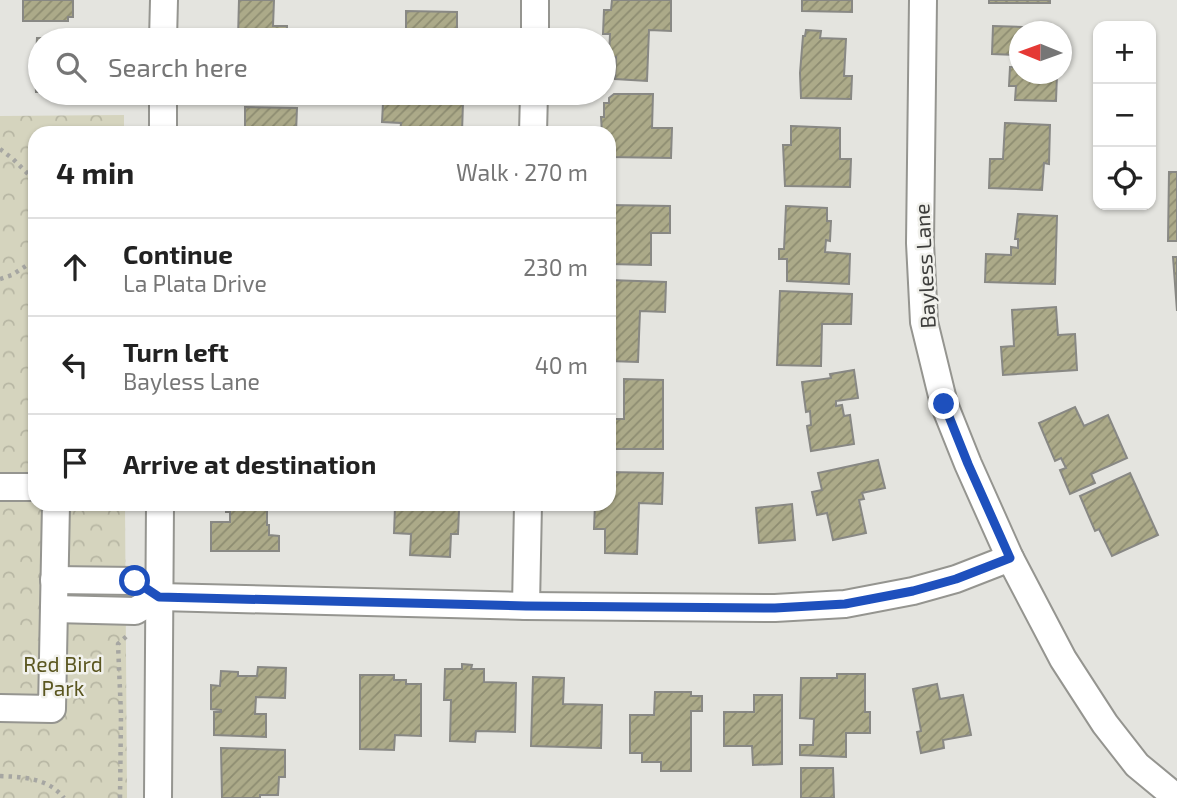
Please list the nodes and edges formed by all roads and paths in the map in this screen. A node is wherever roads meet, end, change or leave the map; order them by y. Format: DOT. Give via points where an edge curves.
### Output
graph roads {
  1 [pos="164,0"];
  2 [pos="536,0"];
  3 [pos="923,0"];
  4 [pos="163,28"];
  5 [pos="535,28"];
  6 [pos="163,105"];
  7 [pos="534,105"];
  8 [pos="163,126"];
  9 [pos="533,126"];
  10 [pos="0,149"];
  11 [pos="28,174"];
  12 [pos="28,265"];
  13 [pos="0,279"];
  14 [pos="0,486"];
  15 [pos="28,487"];
  16 [pos="56,511"];
  17 [pos="160,511"];
  18 [pos="527,511"];
  19 [pos="1010,558"];
  20 [pos="54,580"];
  21 [pos="159,597"];
  22 [pos="526,606"];
  23 [pos="54,609"];
  24 [pos="134,629"];
  25 [pos="0,708"];
  26 [pos="0,776"];
  27 [pos="64,798"];
  28 [pos="120,798"];
  29 [pos="158,798"];
  30 [pos="1177,798"];
  1 -- 4 [label="street"];
  2 -- 5 [label="street"];
  3 -- 19 [label="street, Bayless Lane" via="920,243 924,323 944,404"];
  6 -- 8 [label="street"];
  7 -- 9 [label="street"];
  10 -- 11 [label="path"];
  12 -- 13 [label="path"];
  14 -- 15 [label="street"];
  16 -- 20 [label="street"];
  17 -- 21 [label="street"];
  18 -- 22 [label="street"];
  19 -- 22 [label="street" via="913,591 845,604 775,608"];
  19 -- 30 [label="street, Bayless Lane" via="1063,659 1105,724 1137,765"];
  20 -- 21 [label="street" via="135,581"];
  20 -- 23 [label="street"];
  21 -- 22 [label="street"];
  21 -- 23 [label="street" via="135,611"];
  21 -- 29 [label="street"];
  23 -- 25 [label="street" via="52,709"];
  24 -- 28 [label="path" via="118,644"];
  26 -- 27 [label="path" via="28,777"];
}
